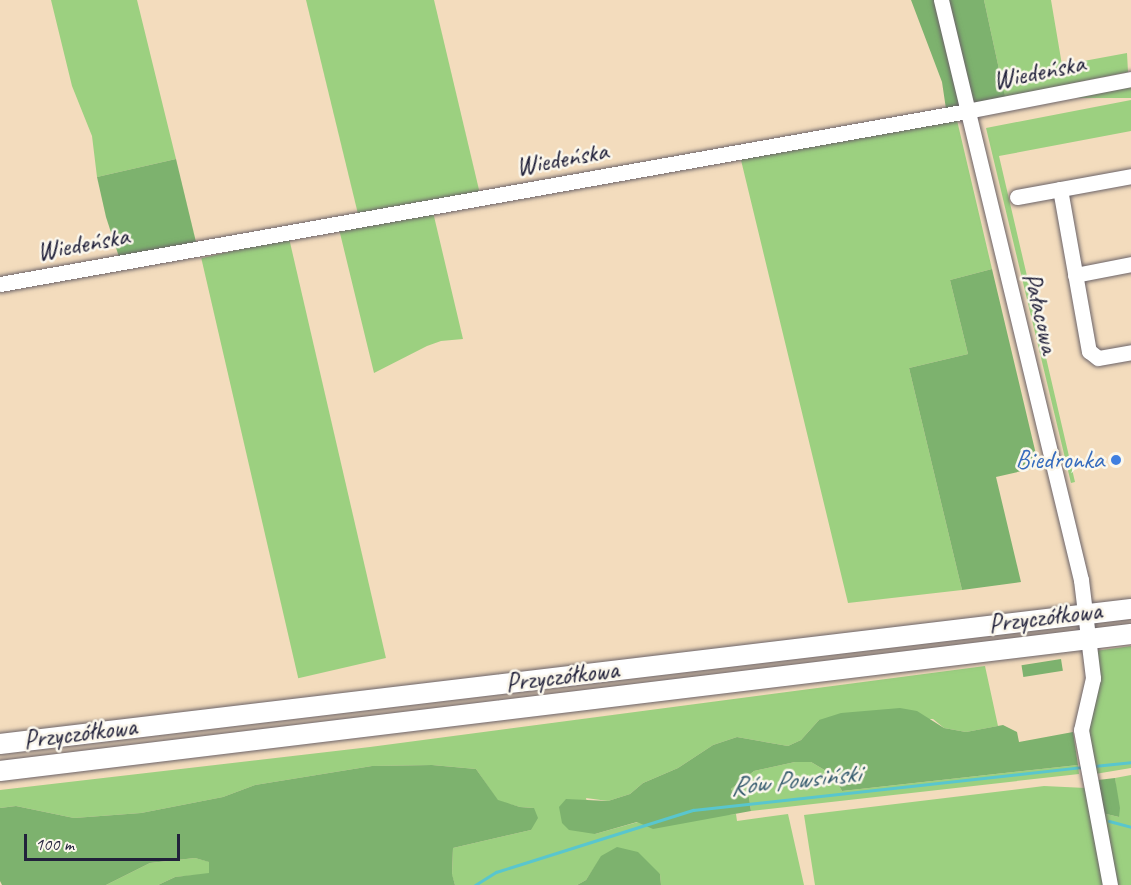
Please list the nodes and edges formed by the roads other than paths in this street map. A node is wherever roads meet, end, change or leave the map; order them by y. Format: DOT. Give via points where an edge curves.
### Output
graph roads {
  1 [pos="940,0"];
  2 [pos="1131,79"];
  3 [pos="967,111"];
  4 [pos="1131,176"];
  5 [pos="1060,189"];
  6 [pos="1017,197"];
  7 [pos="1131,264"];
  8 [pos="1075,274"];
  9 [pos="0,284"];
  10 [pos="1131,352"];
  11 [pos="1131,609"];
  12 [pos="1087,614"];
  13 [pos="1131,634"];
  14 [pos="1089,639"];
  15 [pos="633,669"];
  16 [pos="615,696"];
  17 [pos="0,744"];
  18 [pos="0,771"];
  19 [pos="1110,885"];
  1 -- 3 [label="street, Pałacowa"];
  2 -- 3 [label="street, Wiedeńska"];
  3 -- 9 [label="street, Wiedeńska"];
  3 -- 12 [label="street, Pałacowa"];
  4 -- 5 [label="street"];
  5 -- 6 [label="street"];
  5 -- 8 [label="street"];
  7 -- 8 [label="street"];
  8 -- 10 [label="street" via="1091,354 1098,358"];
  11 -- 12 [label="main road, Przyczółkowa"];
  12 -- 14 [label="street, Pałacowa"];
  12 -- 15 [label="main road, Przyczółkowa"];
  13 -- 14 [label="main road, Przyczółkowa"];
  14 -- 16 [label="main road, Przyczółkowa"];
  14 -- 19 [label="street, Pałacowa" via="1092,688 1081,730"];
  15 -- 16 [label="main road" via="619,678"];
  15 -- 17 [label="main road, Przyczółkowa"];
  16 -- 18 [label="main road, Przyczółkowa"];
}
